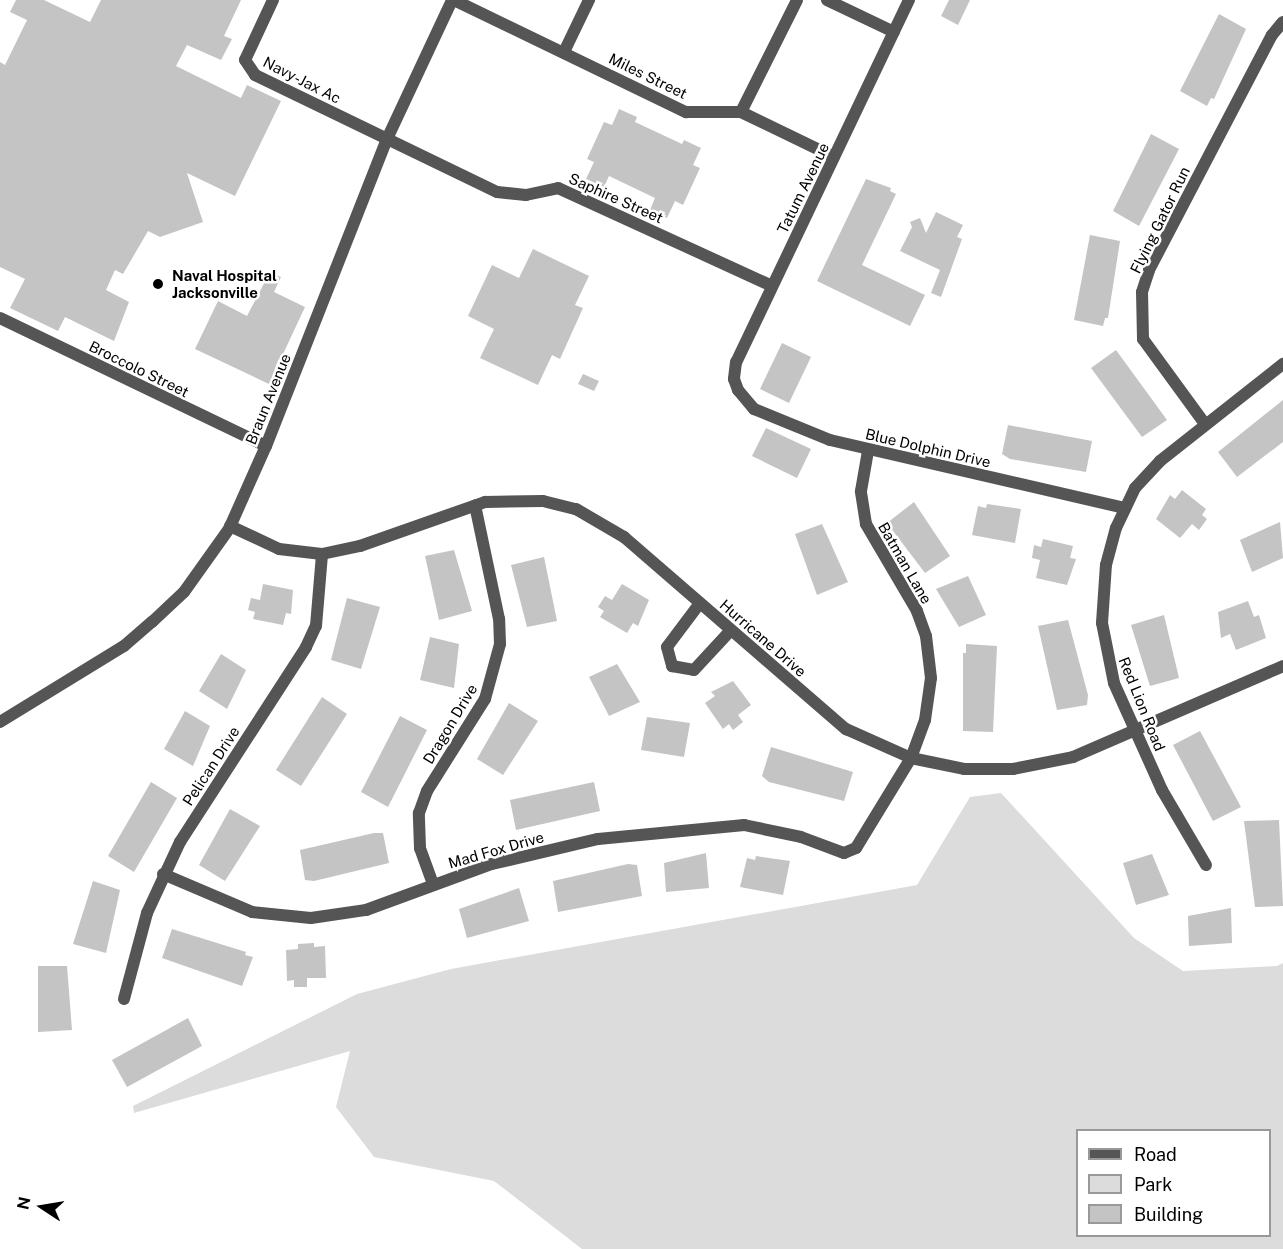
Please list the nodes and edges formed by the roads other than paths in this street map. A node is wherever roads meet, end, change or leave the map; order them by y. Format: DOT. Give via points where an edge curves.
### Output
graph roads {
  1 [pos="273,0"];
  2 [pos="453,0"];
  3 [pos="589,0"];
  4 [pos="797,0"];
  5 [pos="827,0"];
  6 [pos="909,0"];
  7 [pos="1280,24"];
  8 [pos="894,32"];
  9 [pos="564,52"];
  10 [pos="741,112"];
  11 [pos="387,138"];
  12 [pos="411,150"];
  13 [pos="834,157"];
  14 [pos="772,286"];
  15 [pos="0,318"];
  16 [pos="1283,364"];
  17 [pos="738,390"];
  18 [pos="1205,424"];
  19 [pos="266,446"];
  20 [pos="868,451"];
  21 [pos="475,505"];
  22 [pos="1125,508"];
  23 [pos="230,526"];
  24 [pos="322,554"];
  25 [pos="700,603"];
  26 [pos="731,630"];
  27 [pos="1283,666"];
  28 [pos="0,722"];
  29 [pos="1136,730"];
  30 [pos="911,758"];
  31 [pos="844,853"];
  32 [pos="1206,865"];
  33 [pos="163,874"];
  34 [pos="433,884"];
  35 [pos="124,999"];
  1 -- 11 [label="street, Navy-Jax Ac" via="245,60 255,75"];
  2 -- 9 [label="street, Miles Street"];
  2 -- 11 [label="street, Braun Avenue"];
  3 -- 9 [label="street"];
  4 -- 10 [label="street"];
  5 -- 8 [label="street"];
  6 -- 8 [label="street, Tatum Avenue"];
  7 -- 18 [label="street, Flying Gator Run" via="1149,270 1142,292 1143,339"];
  8 -- 13 [label="street, Tatum Avenue"];
  9 -- 10 [label="street, Miles Street" via="686,112"];
  10 -- 13 [label="street, Miles Street"];
  11 -- 12 [label="street, Navy-Jax Ac"];
  11 -- 19 [label="street, Braun Avenue"];
  12 -- 14 [label="street, Saphire Street" via="497,192 526,195 558,188"];
  13 -- 14 [label="street, Tatum Avenue"];
  14 -- 17 [label="street, Tatum Avenue" via="736,362 734,379"];
  15 -- 19 [label="street, Broccolo Street"];
  16 -- 18 [label="street, Red Lion Road"];
  17 -- 20 [label="street, Blue Dolphin Drive" via="754,408 830,440"];
  18 -- 22 [label="street, Red Lion Road" via="1160,460 1135,488"];
  19 -- 23 [label="street, Braun Avenue"];
  20 -- 22 [label="street, Blue Dolphin Drive"];
  20 -- 30 [label="street, Batman Lane" via="861,491 866,524 873,543 917,611 930,657 929,700"];
  21 -- 24 [label="street, Hurricane Drive" via="360,546"];
  21 -- 25 [label="street, Hurricane Drive" via="543,501 576,509 624,537"];
  21 -- 34 [label="street, Dragon Drive" via="499,619 500,644 485,699 427,791 419,813 420,848"];
  22 -- 29 [label="street, Red Lion Road" via="1106,565 1102,623 1114,683"];
  23 -- 24 [label="street, Hurricane Drive" via="279,549"];
  23 -- 28 [label="street, Braun Avenue" via="184,592 124,646"];
  24 -- 33 [label="street, Pelican Drive" via="320,606 306,647"];
  25 -- 26 [label="street, Hurricane Drive"];
  25 -- 26 [label="street" via="667,647 672,666 694,670"];
  26 -- 30 [label="street, Hurricane Drive" via="846,729"];
  27 -- 29 [label="street, Hurricane Drive"];
  29 -- 30 [label="street, Hurricane Drive" via="1073,757 1013,769 964,768"];
  29 -- 32 [label="street, Red Lion Road" via="1162,789"];
  30 -- 31 [label="street, Batman Lane" via="856,848"];
  31 -- 34 [label="street, Mad Fox Drive" via="769,828 720,825 598,839 492,864"];
  33 -- 34 [label="street, Mad Fox Drive" via="252,912 311,918 366,910"];
  33 -- 35 [label="street, Pelican Drive" via="147,913"];
}
